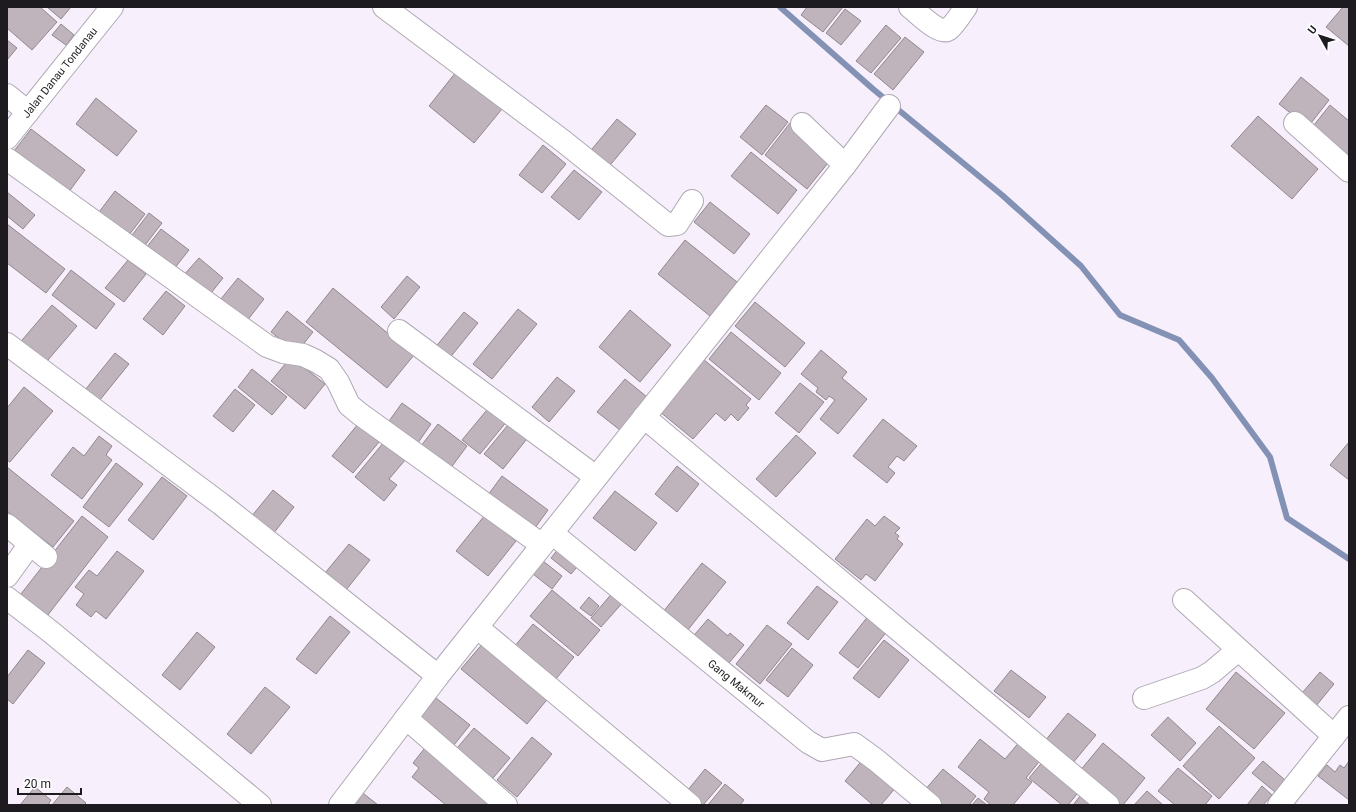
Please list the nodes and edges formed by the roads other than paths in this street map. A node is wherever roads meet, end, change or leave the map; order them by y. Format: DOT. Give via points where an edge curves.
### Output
graph roads {
  1 [pos="112,7"];
  2 [pos="384,7"];
  3 [pos="910,7"];
  4 [pos="966,7"];
  5 [pos="7,95"];
  6 [pos="890,106"];
  7 [pos="28,112"];
  8 [pos="1295,123"];
  9 [pos="802,124"];
  10 [pos="7,138"];
  11 [pos="7,159"];
  12 [pos="845,165"];
  13 [pos="1349,170"];
  14 [pos="692,201"];
  15 [pos="399,331"];
  16 [pos="7,344"];
  17 [pos="644,417"];
  18 [pos="596,477"];
  19 [pos="7,525"];
  20 [pos="547,539"];
  21 [pos="7,576"];
  22 [pos="7,598"];
  23 [pos="1184,600"];
  24 [pos="478,628"];
  25 [pos="1238,650"];
  26 [pos="438,676"];
  27 [pos="1144,698"];
  28 [pos="406,718"];
  29 [pos="1343,730"];
  30 [pos="260,805"];
  31 [pos="340,805"];
  32 [pos="506,805"];
  33 [pos="690,805"];
  34 [pos="930,805"];
  35 [pos="1108,805"];
  36 [pos="1279,805"];
  1 -- 7 [label="street, Jalan Danau Tondanau"];
  2 -- 14 [label="street" via="563,141 668,225 677,224"];
  3 -- 4 [label="street" via="938,30 944,31 949,29"];
  5 -- 7 [label="street"];
  6 -- 12 [label="street"];
  7 -- 10 [label="street, Jalan Danau Tondanau"];
  8 -- 13 [label="street"];
  9 -- 12 [label="street"];
  11 -- 20 [label="street, Gang Makmur" via="267,346 303,355 329,369 349,404 360,414"];
  12 -- 17 [label="street"];
  15 -- 18 [label="street"];
  16 -- 26 [label="street" via="221,504"];
  17 -- 18 [label="street"];
  17 -- 35 [label="street"];
  18 -- 20 [label="street"];
  19 -- 21 [label="street" via="38,550"];
  20 -- 24 [label="street"];
  20 -- 34 [label="street, Gang Makmur" via="808,742 822,750 854,744"];
  22 -- 30 [label="street"];
  23 -- 25 [label="street"];
  24 -- 26 [label="street"];
  24 -- 33 [label="street"];
  25 -- 27 [label="street" via="1202,678"];
  25 -- 29 [label="street"];
  26 -- 28 [label="street"];
  28 -- 31 [label="street"];
  28 -- 32 [label="street"];
  29 -- 36 [label="street"];
}
